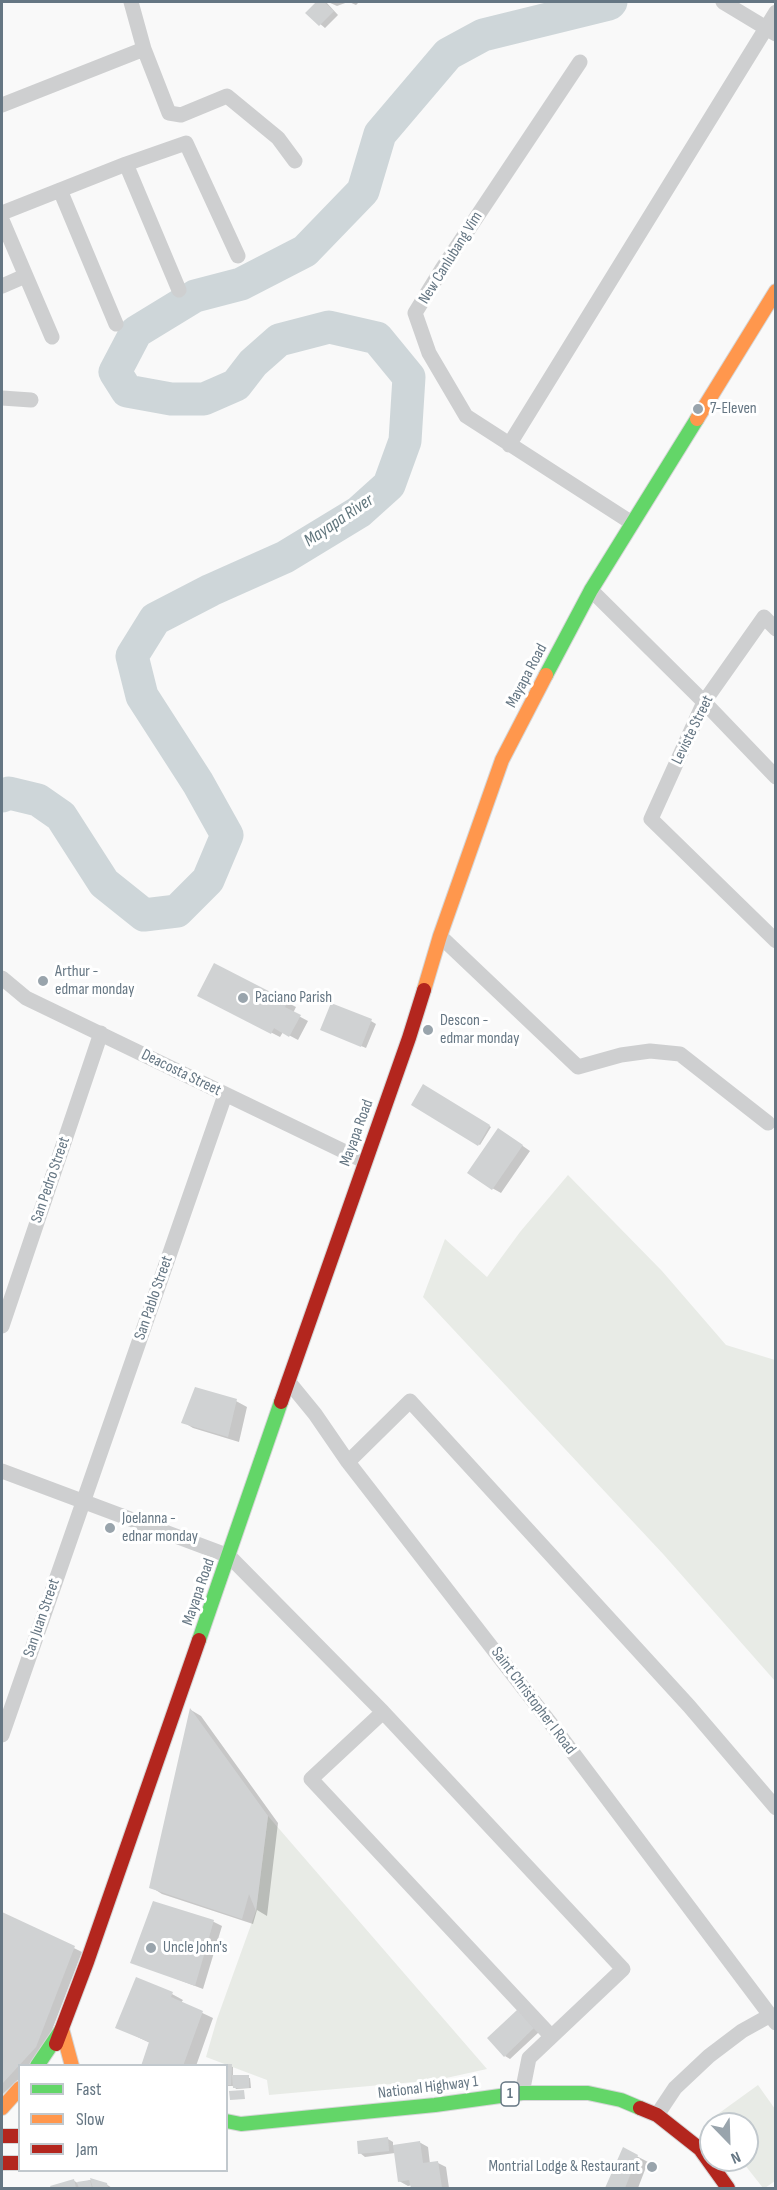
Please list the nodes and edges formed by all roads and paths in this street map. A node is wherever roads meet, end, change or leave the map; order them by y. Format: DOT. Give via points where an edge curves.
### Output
graph roads {
  1 [pos="131,2"];
  2 [pos="723,2"];
  3 [pos="776,12"];
  4 [pos="771,31"];
  5 [pos="144,50"];
  6 [pos="580,62"];
  7 [pos="2,105"];
  8 [pos="295,161"];
  9 [pos="126,164"];
  10 [pos="60,189"];
  11 [pos="2,213"];
  12 [pos="2,220"];
  13 [pos="238,256"];
  14 [pos="25,276"];
  15 [pos="2,286"];
  16 [pos="179,290"];
  17 [pos="776,291"];
  18 [pos="116,324"];
  19 [pos="52,337"];
  20 [pos="2,398"];
  21 [pos="32,400"];
  22 [pos="509,445"];
  23 [pos="632,523"];
  24 [pos="591,590"];
  25 [pos="776,629"];
  26 [pos="704,702"];
  27 [pos="776,777"];
  28 [pos="440,936"];
  29 [pos="776,941"];
  30 [pos="2,978"];
  31 [pos="101,1033"];
  32 [pos="225,1095"];
  33 [pos="768,1123"];
  34 [pos="364,1161"];
  35 [pos="2,1326"];
  36 [pos="288,1381"];
  37 [pos="348,1462"];
  38 [pos="2,1471"];
  39 [pos="83,1501"];
  40 [pos="229,1556"];
  41 [pos="383,1712"];
  42 [pos="2,1735"];
  43 [pos="776,1808"];
  44 [pos="772,2020"];
  45 [pos="62,2029"];
  46 [pos="551,2036"];
  47 [pos="38,2064"];
  48 [pos="48,2064"];
  49 [pos="62,2064"];
  50 [pos="71,2064"];
  51 [pos="18,2090"];
  52 [pos="522,2093"];
  53 [pos="2,2108"];
  54 [pos="657,2115"];
  55 [pos="228,2121"];
  56 [pos="241,2124"];
  57 [pos="228,2133"];
  58 [pos="2,2136"];
  59 [pos="18,2136"];
  60 [pos="2,2163"];
  61 [pos="18,2163"];
  62 [pos="728,2188"];
  1 -- 5 [label="street"];
  2 -- 4 [label="street"];
  3 -- 4 [label="street"];
  4 -- 22 [label="street"];
  5 -- 7 [label="street"];
  5 -- 8 [label="street" via="169,113 181,114 227,96 278,138"];
  6 -- 22 [label="street, New Canlubang Vim" via="415,313 429,353 466,416"];
  9 -- 10 [label="street"];
  9 -- 13 [label="street" via="183,142 188,144"];
  9 -- 16 [label="street"];
  10 -- 11 [label="street"];
  10 -- 18 [label="street"];
  12 -- 14 [label="street"];
  14 -- 15 [label="street"];
  14 -- 19 [label="street"];
  17 -- 23 [label="main road, Mayapa Road"];
  20 -- 21 [label="street"];
  22 -- 23 [label="street, New Canlubang Vim"];
  23 -- 24 [label="main road, Mayapa Road"];
  24 -- 26 [label="street"];
  24 -- 28 [label="main road, Mayapa Road" via="502,759"];
  25 -- 26 [label="street, Leviste Street" via="764,617"];
  26 -- 27 [label="street"];
  26 -- 29 [label="street, Leviste Street" via="651,819"];
  28 -- 33 [label="street" via="578,1067 641,1052 680,1054"];
  28 -- 34 [label="main road, Mayapa Road" via="409,1038"];
  30 -- 31 [label="street, Deacosta Street" via="26,998"];
  31 -- 32 [label="street, Deacosta Street"];
  31 -- 35 [label="street, San Pedro Street"];
  32 -- 34 [label="street, Deacosta Street"];
  32 -- 39 [label="street, San Pablo Street"];
  34 -- 36 [label="main road, Mayapa Road"];
  36 -- 37 [label="street, Saint Christopher I Road"];
  36 -- 40 [label="main road, Mayapa Road"];
  37 -- 43 [label="street" via="410,1401 689,1706"];
  37 -- 44 [label="street, Saint Christopher I Road" via="555,1729"];
  38 -- 39 [label="street"];
  39 -- 40 [label="street"];
  39 -- 42 [label="street, San Juan Street"];
  40 -- 41 [label="street"];
  40 -- 45 [label="main road, Mayapa Road"];
  41 -- 46 [label="street" via="311,1779"];
  41 -- 46 [label="street" via="624,1969"];
  44 -- 54 [label="street" via="742,2031 709,2056 675,2088"];
  45 -- 47 [label="main road"];
  45 -- 48 [label="main road, Mayapa Road"];
  45 -- 49 [label="main road, Mayapa Road"];
  45 -- 50 [label="main road"];
  46 -- 52 [label="street" via="529,2058"];
  51 -- 53 [label="main road"];
  52 -- 54 [label="main road, National Highway 1 / 1" via="588,2093 621,2100"];
  52 -- 56 [label="main road, National Highway 1 / 1"];
  54 -- 62 [label="main road, National Highway 1 / 1" via="700,2149"];
  55 -- 56 [label="main road, National Highway 1 / 1"];
  56 -- 57 [label="main road, National Highway 1 / 1"];
  58 -- 59 [label="main road"];
  60 -- 61 [label="main road"];
}
